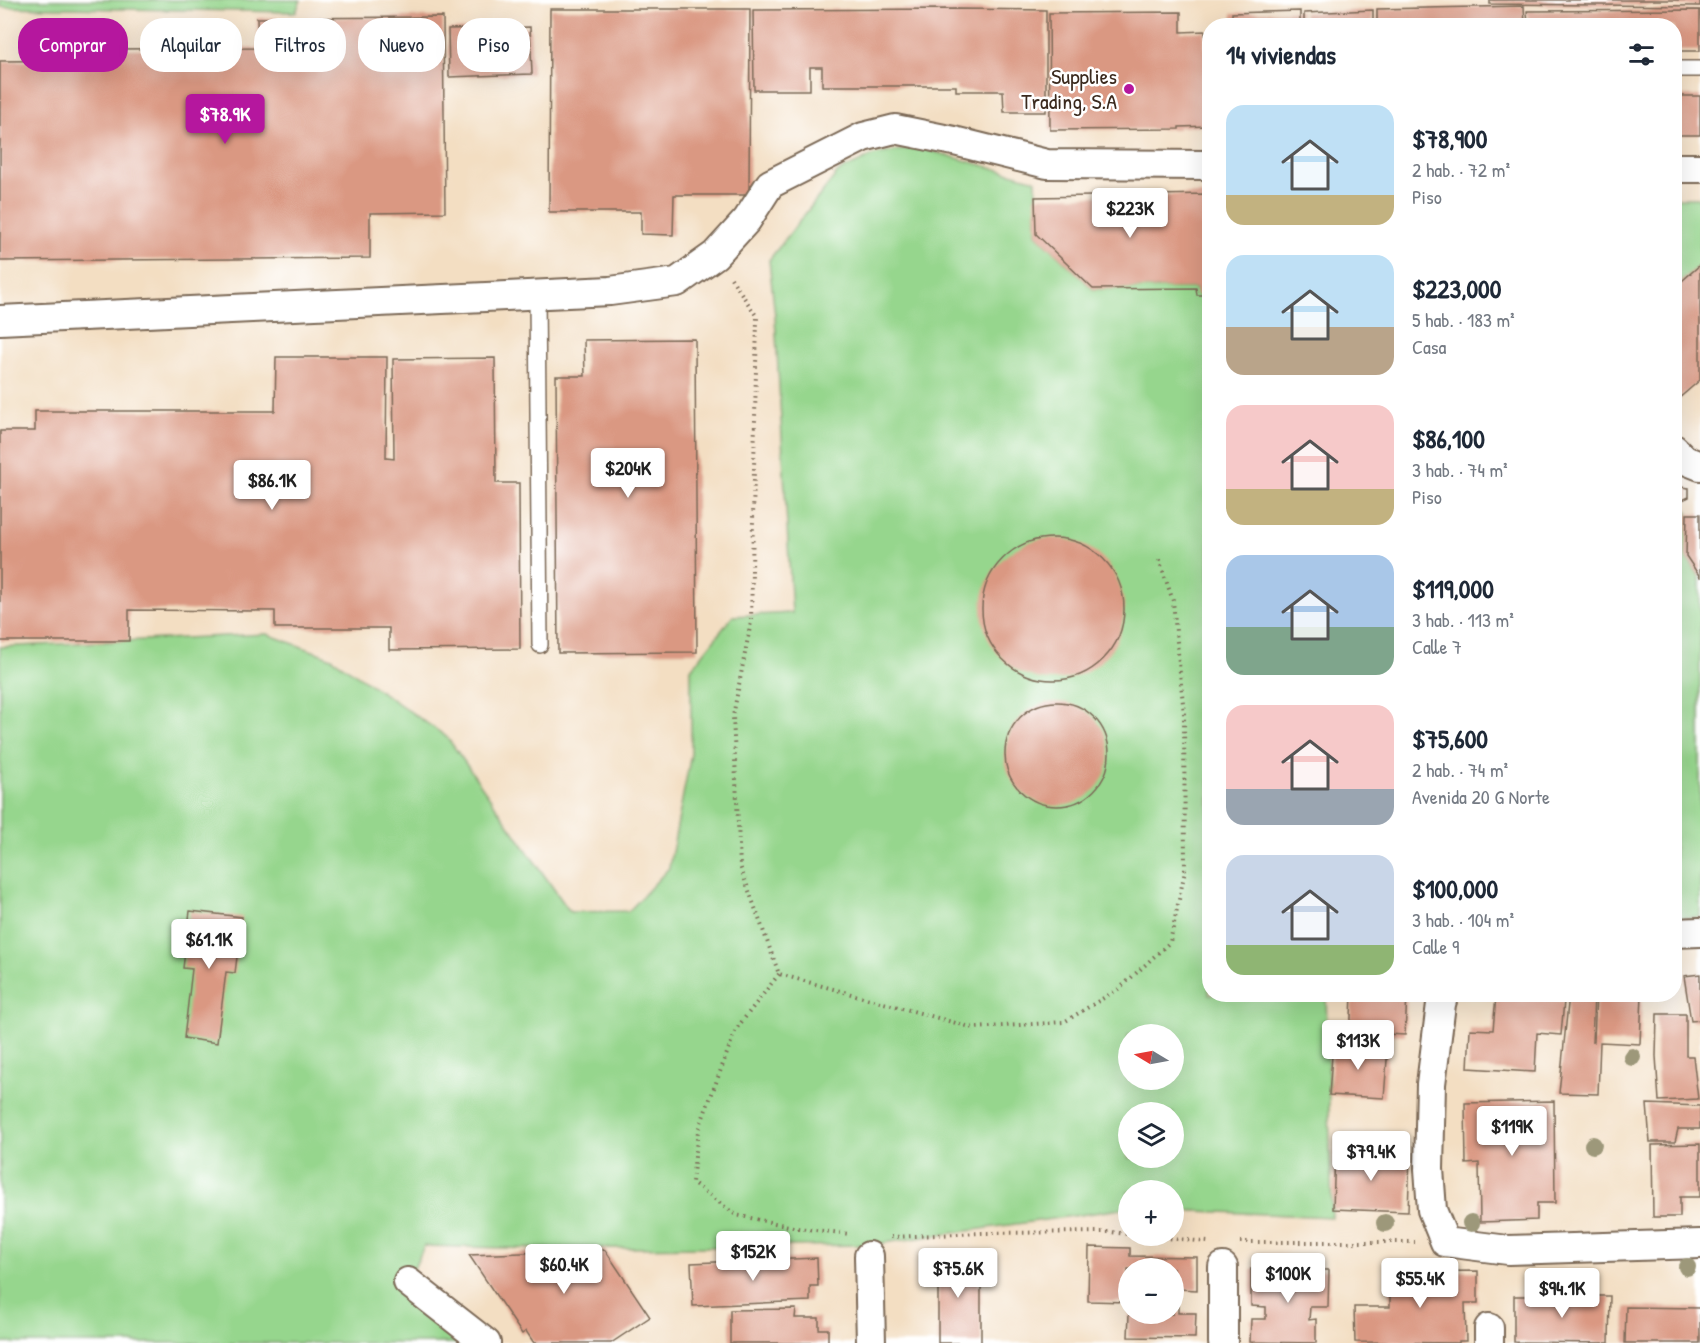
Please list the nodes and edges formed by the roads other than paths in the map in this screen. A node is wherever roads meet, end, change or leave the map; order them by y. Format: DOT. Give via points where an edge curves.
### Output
graph roads {
  1 [pos="1682,69"];
  2 [pos="1700,69"];
  3 [pos="1202,165"];
  4 [pos="1682,168"];
  5 [pos="1700,168"];
  6 [pos="537,295"];
  7 [pos="0,320"];
  8 [pos="1682,458"];
  9 [pos="1700,466"];
  10 [pos="540,645"];
  11 [pos="1700,932"];
  12 [pos="1682,933"];
  13 [pos="1442,1002"];
  14 [pos="1700,1244"];
  15 [pos="876,1246"];
  16 [pos="1225,1250"];
  17 [pos="408,1282"];
  18 [pos="486,1343"];
  19 [pos="871,1343"];
  20 [pos="1223,1343"];
  1 -- 2 [label="lane"];
  3 -- 6 [label="street" via="1047,164 895,129 863,137 770,183 747,220 715,255 677,282"];
  4 -- 5 [label="street"];
  6 -- 7 [label="street"];
  6 -- 10 [label="lane"];
  8 -- 9 [label="street"];
  11 -- 12 [label="street"];
  13 -- 14 [label="street" via="1431,1084 1429,1168 1432,1210 1445,1242 1508,1250"];
  15 -- 19 [label="street"];
  16 -- 20 [label="street"];
  17 -- 18 [label="street"];
}
